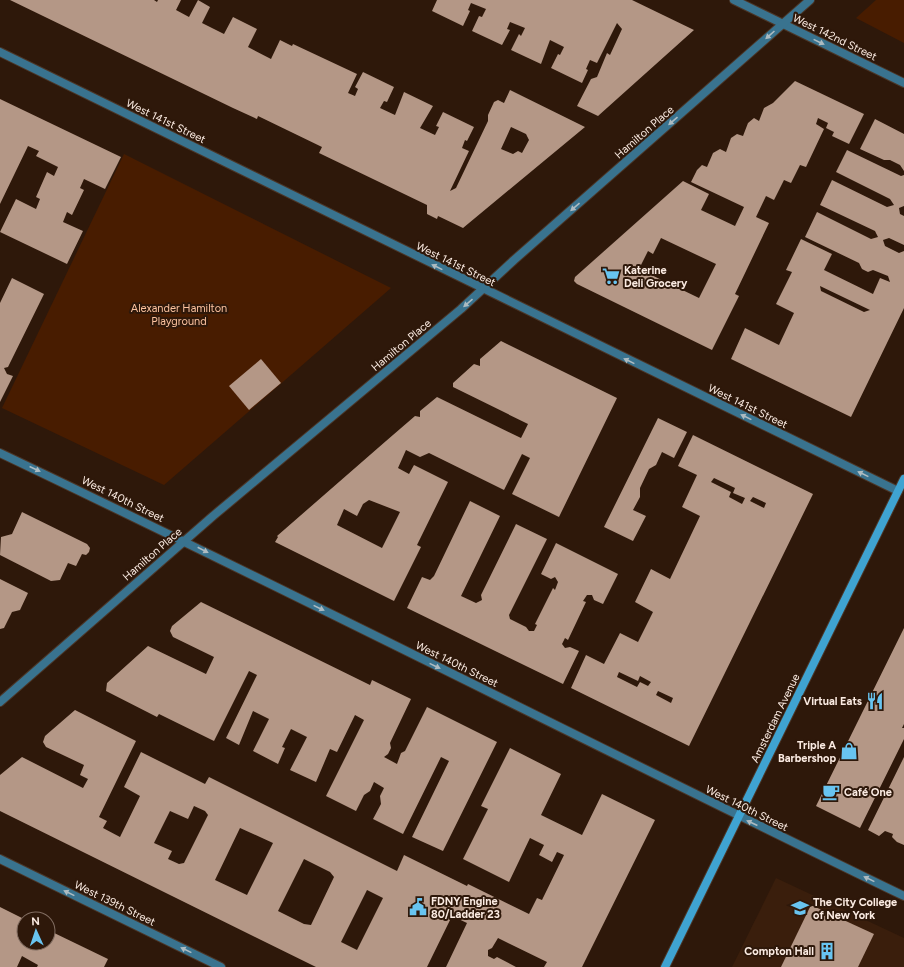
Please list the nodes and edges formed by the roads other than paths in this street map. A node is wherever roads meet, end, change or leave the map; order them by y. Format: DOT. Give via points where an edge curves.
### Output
graph roads {
  1 [pos="734,0"];
  2 [pos="810,0"];
  3 [pos="782,24"];
  4 [pos="0,52"];
  5 [pos="904,83"];
  6 [pos="484,290"];
  7 [pos="0,452"];
  8 [pos="904,479"];
  9 [pos="901,493"];
  10 [pos="183,541"];
  11 [pos="0,702"];
  12 [pos="739,817"];
  13 [pos="0,859"];
  14 [pos="904,896"];
  15 [pos="221,967"];
  16 [pos="665,967"];
  1 -- 3 [label="street, West 142nd Street"];
  2 -- 3 [label="street, Hamilton Place"];
  3 -- 5 [label="street, West 142nd Street, one-way"];
  3 -- 6 [label="street, Hamilton Place, one-way" via="514,260"];
  6 -- 4 [label="street, West 141st Street, one-way"];
  9 -- 6 [label="street, West 141st Street, one-way"];
  6 -- 10 [label="street, Hamilton Place, one-way"];
  7 -- 10 [label="street, West 140th Street, one-way"];
  8 -- 9 [label="main road, Amsterdam Avenue"];
  9 -- 12 [label="main road, Amsterdam Avenue"];
  10 -- 11 [label="street, Hamilton Place"];
  10 -- 12 [label="street, West 140th Street, one-way"];
  14 -- 12 [label="street, West 140th Street, one-way"];
  12 -- 16 [label="main road, Amsterdam Avenue"];
  15 -- 13 [label="street, West 139th Street, one-way"];
}
